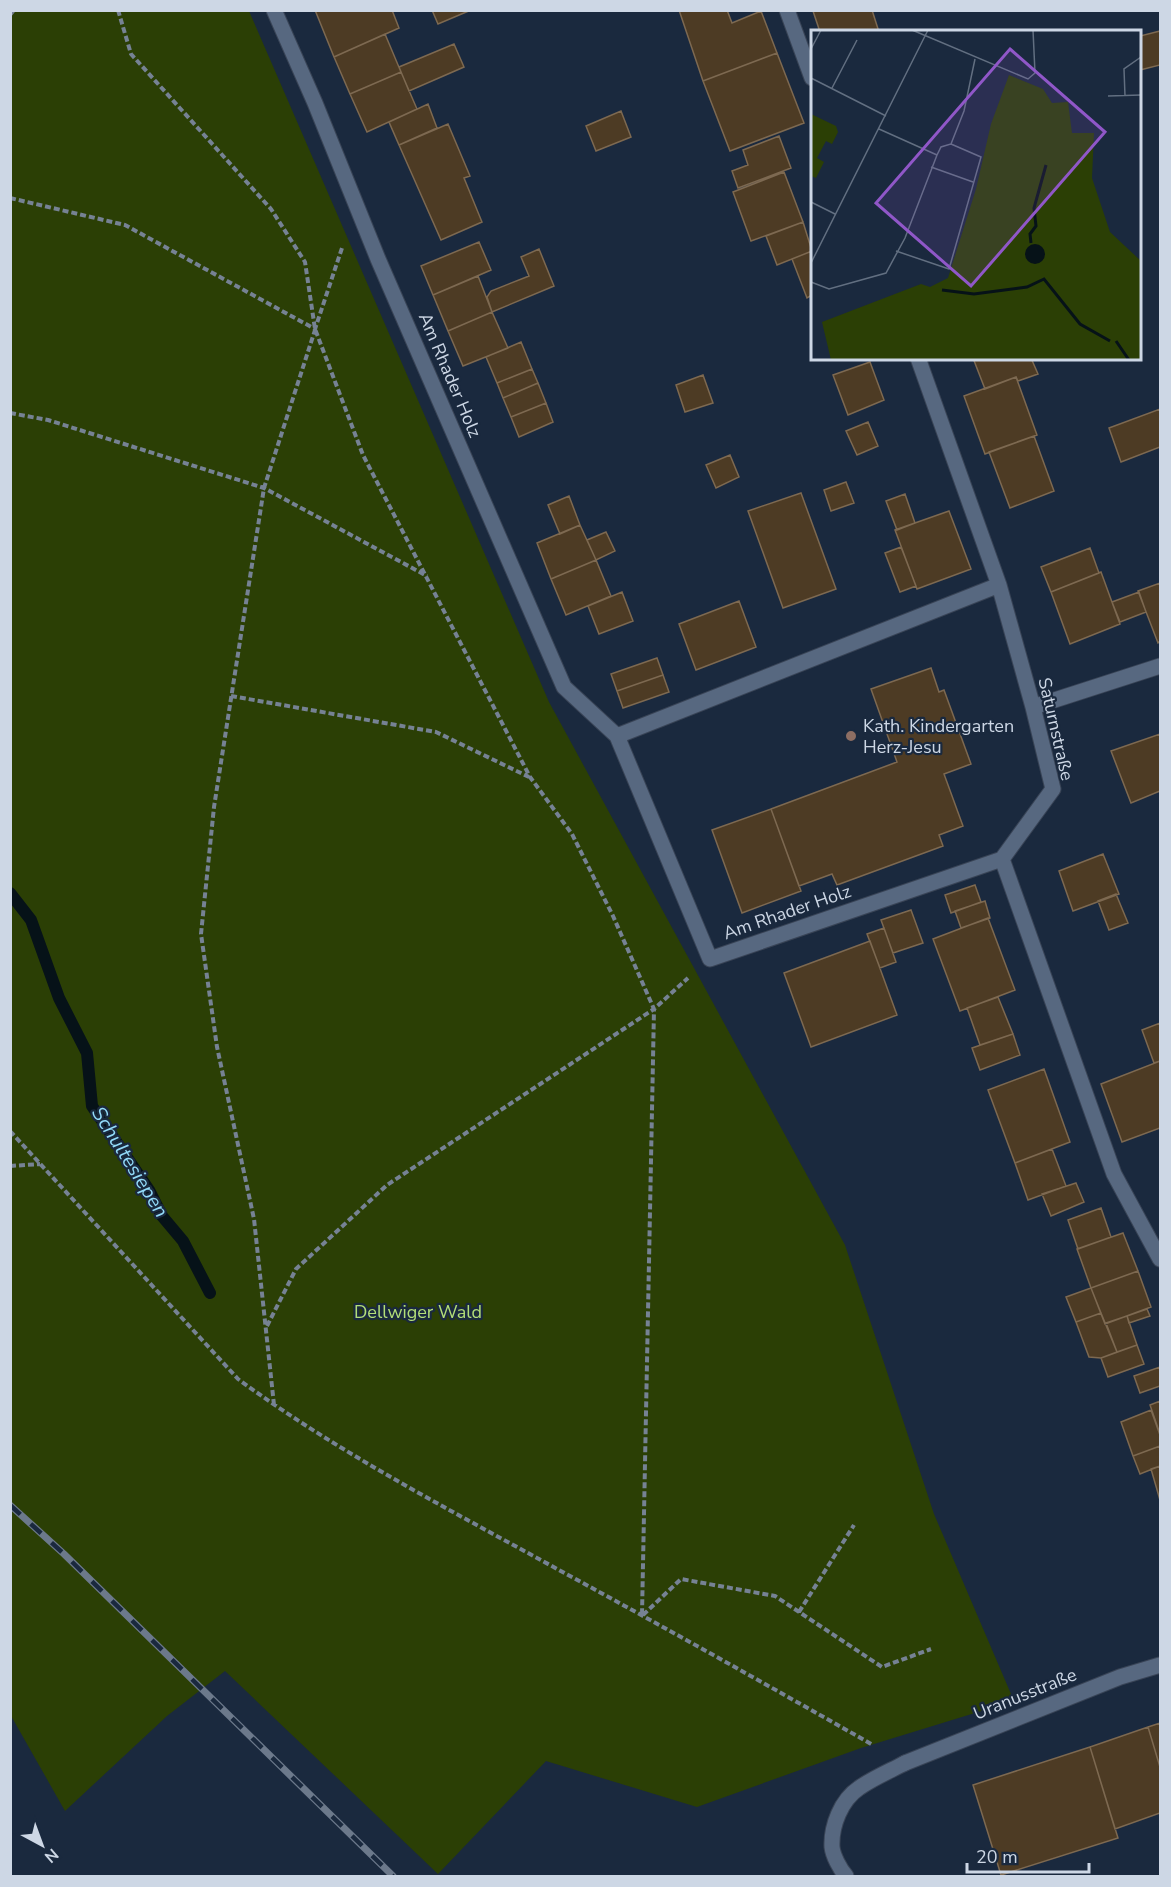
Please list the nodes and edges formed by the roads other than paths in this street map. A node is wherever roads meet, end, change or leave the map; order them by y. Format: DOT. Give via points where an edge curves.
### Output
graph roads {
  1 [pos="274,10"];
  2 [pos="787,10"];
  3 [pos="811,73"];
  4 [pos="919,360"];
  5 [pos="999,585"];
  6 [pos="1161,666"];
  7 [pos="1034,707"];
  8 [pos="617,736"];
  9 [pos="1002,859"];
  10 [pos="1161,1259"];
  11 [pos="1161,1665"];
  12 [pos="846,1876"];
  1 -- 8 [label="street, Am Rhader Holz" via="564,687"];
  2 -- 3 [label="street"];
  4 -- 5 [label="street, Saturnstraße"];
  5 -- 7 [label="street, Saturnstraße"];
  5 -- 8 [label="street"];
  6 -- 7 [label="street"];
  7 -- 9 [label="street, Saturnstraße" via="1053,789"];
  8 -- 9 [label="street, Am Rhader Holz" via="710,959"];
  9 -- 10 [label="street" via="1114,1174"];
  11 -- 12 [label="street, Uranusstraße" via="1120,1677 905,1763 857,1789 841,1807 832,1848"];
}
